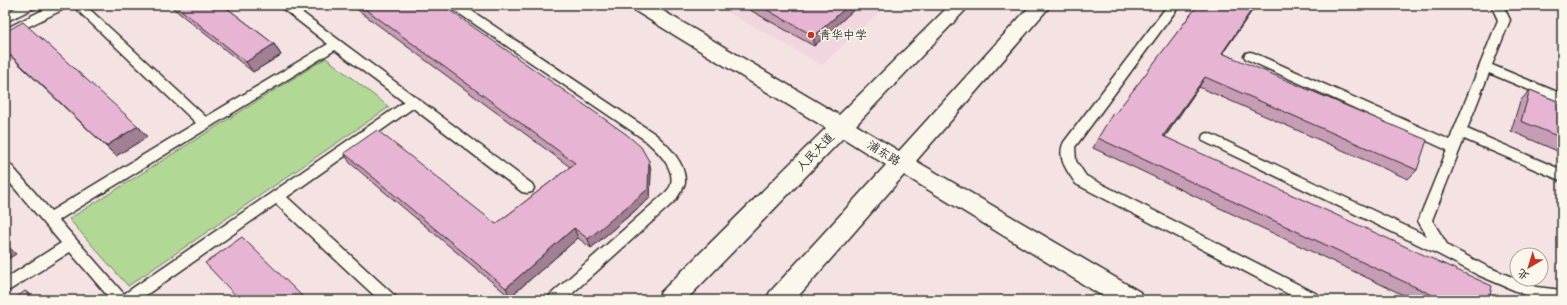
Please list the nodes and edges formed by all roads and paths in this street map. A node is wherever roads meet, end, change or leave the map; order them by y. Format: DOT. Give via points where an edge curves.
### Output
graph roads {
  1 [pos="30,5"];
  2 [pos="62,5"];
  3 [pos="78,5"];
  4 [pos="284,5"];
  5 [pos="454,5"];
  6 [pos="639,5"];
  7 [pos="961,5"];
  8 [pos="1042,5"];
  9 [pos="1174,5"];
  10 [pos="1497,5"];
  11 [pos="5,18"];
  12 [pos="5,34"];
  13 [pos="336,44"];
  14 [pos="1250,56"];
  15 [pos="1485,68"];
  16 [pos="1562,99"];
  17 [pos="413,102"];
  18 [pos="205,124"];
  19 [pos="841,126"];
  20 [pos="1459,131"];
  21 [pos="1208,138"];
  22 [pos="1453,147"];
  23 [pos="900,164"];
  24 [pos="5,168"];
  25 [pos="1562,176"];
  26 [pos="528,188"];
  27 [pos="277,196"];
  28 [pos="49,219"];
  29 [pos="71,244"];
  30 [pos="1443,250"];
  31 [pos="5,287"];
  32 [pos="1534,297"];
  33 [pos="1562,297"];
  34 [pos="120,300"];
  35 [pos="126,300"];
  36 [pos="389,300"];
  37 [pos="555,300"];
  38 [pos="670,300"];
  39 [pos="779,300"];
  40 [pos="1131,300"];
  41 [pos="1314,300"];
  1 -- 11 [label="lane"];
  2 -- 12 [label="lane"];
  3 -- 18 [label="lane"];
  4 -- 13 [label="lane"];
  5 -- 37 [label="lane" via="650,136 669,155 676,171 678,184 671,196"];
  6 -- 19 [label="main road, 浦东路"];
  7 -- 19 [label="main road, 人民大道"];
  8 -- 23 [label="main road"];
  9 -- 41 [label="lane" via="1069,146 1069,162 1081,180"];
  10 -- 15 [label="lane" via="1504,20"];
  13 -- 17 [label="lane"];
  13 -- 18 [label="lane"];
  14 -- 22 [label="lane"];
  15 -- 16 [label="lane"];
  15 -- 20 [label="lane"];
  17 -- 26 [label="lane"];
  17 -- 27 [label="lane"];
  18 -- 28 [label="lane"];
  19 -- 23 [label="main road, 浦东路"];
  19 -- 38 [label="main road, 人民大道"];
  20 -- 22 [label="lane"];
  20 -- 25 [label="lane"];
  21 -- 30 [label="lane"];
  22 -- 30 [label="lane" via="1425,221"];
  23 -- 39 [label="main road"];
  23 -- 40 [label="main road, 浦东路"];
  24 -- 28 [label="lane"];
  27 -- 35 [label="lane"];
  27 -- 36 [label="lane"];
  28 -- 29 [label="lane"];
  29 -- 31 [label="lane"];
  29 -- 34 [label="lane"];
  30 -- 32 [label="lane"];
  32 -- 33 [label="lane"];
}
